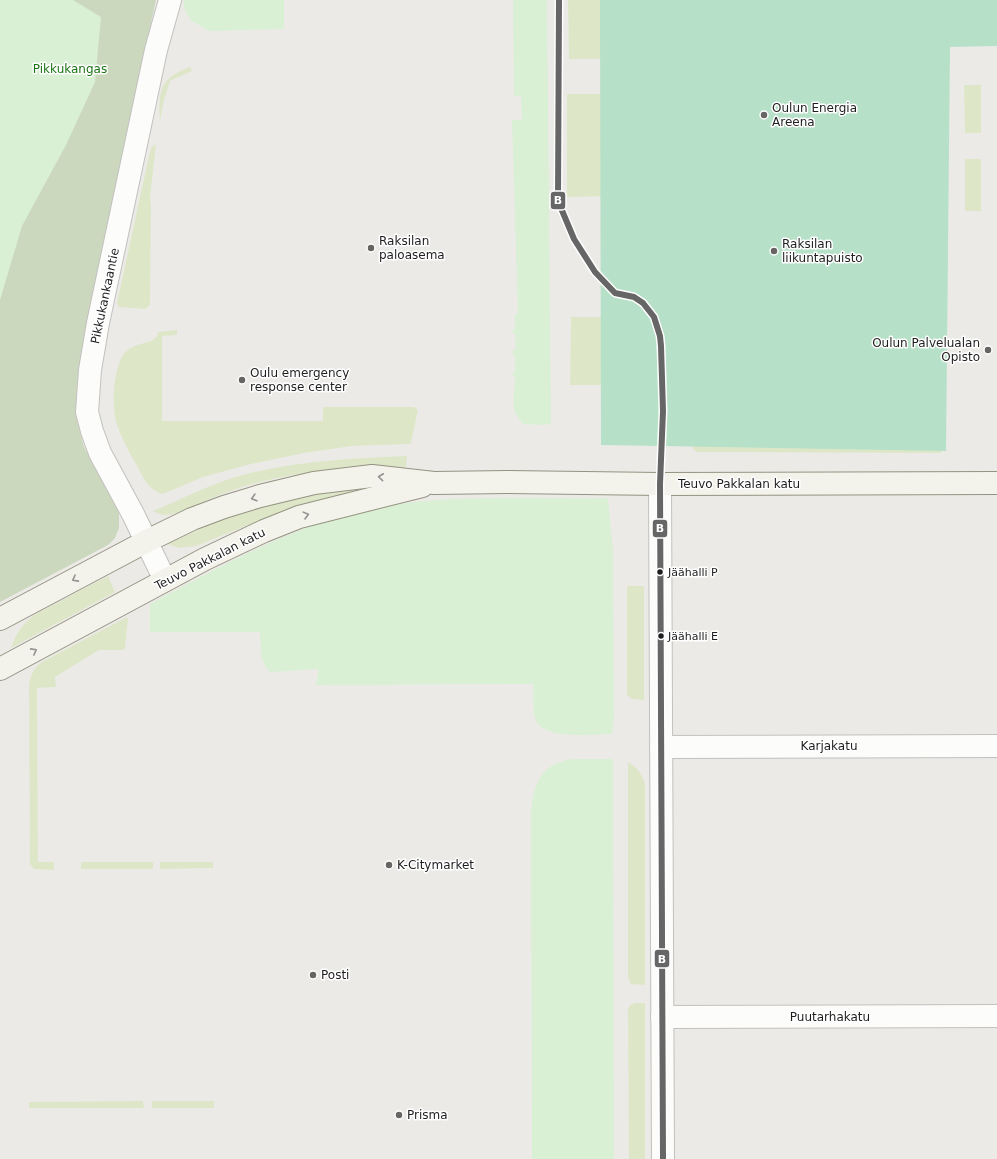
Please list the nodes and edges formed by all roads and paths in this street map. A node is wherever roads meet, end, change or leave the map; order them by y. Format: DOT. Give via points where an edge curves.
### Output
graph roads {
  1 [pos="170,0"];
  2 [pos="434,483"];
  3 [pos="997,483"];
  4 [pos="660,484"];
  5 [pos="147,541"];
  6 [pos="165,580"];
  7 [pos="0,619"];
  8 [pos="0,669"];
  9 [pos="997,746"];
  10 [pos="661,747"];
  11 [pos="997,1016"];
  12 [pos="662,1017"];
  13 [pos="663,1159"];
  1 -- 5 [label="street, Pikkukankaantie" via="156,50 98,323 90,370 88,412 100,453"];
  2 -- 4 [label="street, Teuvo Pakkalan katu"];
  2 -- 5 [label="street, Teuvo Pakkalan katu, one-way" via="372,476 314,484 224,507"];
  6 -- 2 [label="street, Teuvo Pakkalan katu, one-way" via="205,558 299,517"];
  3 -- 4 [label="street, Teuvo Pakkalan katu"];
  4 -- 10 [label="street"];
  5 -- 6 [label="street, Pikkukankaantie"];
  5 -- 7 [label="street, Teuvo Pakkalan katu, one-way"];
  8 -- 6 [label="street, Teuvo Pakkalan katu, one-way"];
  9 -- 10 [label="street, Karjakatu"];
  10 -- 12 [label="street"];
  11 -- 12 [label="street, Puutarhakatu"];
  12 -- 13 [label="street"];
}
